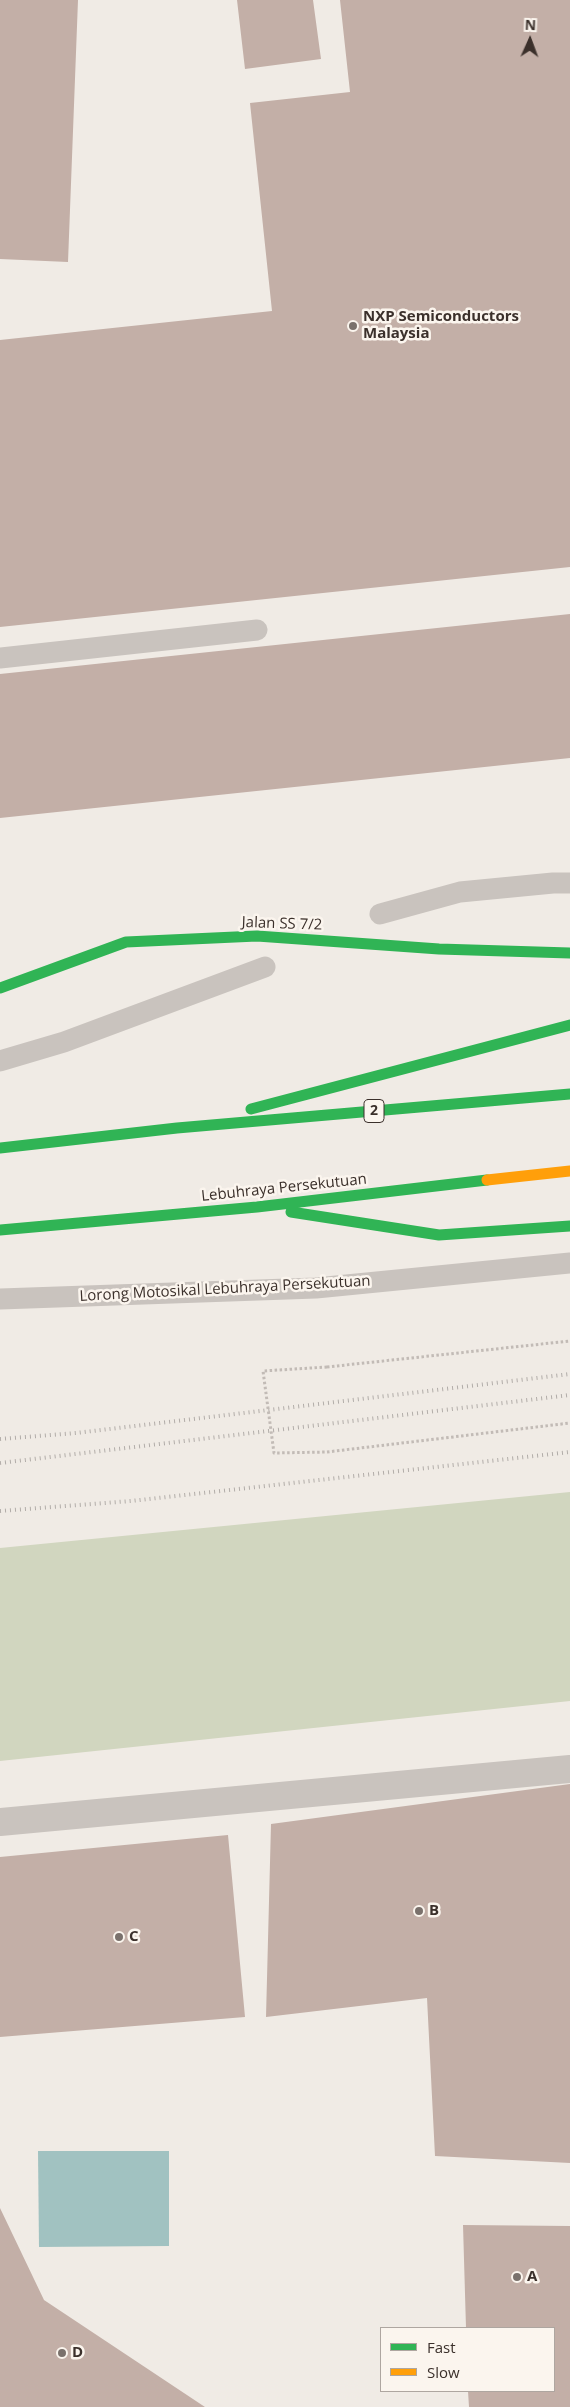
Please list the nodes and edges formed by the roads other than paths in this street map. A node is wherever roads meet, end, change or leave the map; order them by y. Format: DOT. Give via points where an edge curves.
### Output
graph roads {
  1 [pos="257,630"];
  2 [pos="0,658"];
  3 [pos="570,884"];
  4 [pos="380,914"];
  5 [pos="570,953"];
  6 [pos="265,967"];
  7 [pos="0,988"];
  8 [pos="570,1025"];
  9 [pos="0,1062"];
  10 [pos="570,1094"];
  11 [pos="177,1128"];
  12 [pos="0,1148"];
  13 [pos="570,1171"];
  14 [pos="257,1207"];
  15 [pos="570,1226"];
  16 [pos="0,1230"];
  17 [pos="570,1263"];
  18 [pos="0,1299"];
  19 [pos="570,1769"];
  20 [pos="0,1822"];
  1 -- 2 [label="lane"];
  3 -- 4 [label="lane" via="460,892"];
  5 -- 7 [label="main road, Jalan SS 7/2" via="439,949 257,936 126,942"];
  6 -- 9 [label="lane" via="64,1042"];
  8 -- 11 [label="main road"];
  10 -- 11 [label="main road, 2"];
  11 -- 12 [label="main road, 2"];
  13 -- 14 [label="main road, Lebuhraya Persekutuan"];
  14 -- 15 [label="main road" via="439,1235"];
  14 -- 16 [label="main road, Lebuhraya Persekutuan"];
  17 -- 18 [label="lane, Lorong Motosikal Lebuhraya Persekutuan" via="316,1288"];
  19 -- 20 [label="street"];
}
